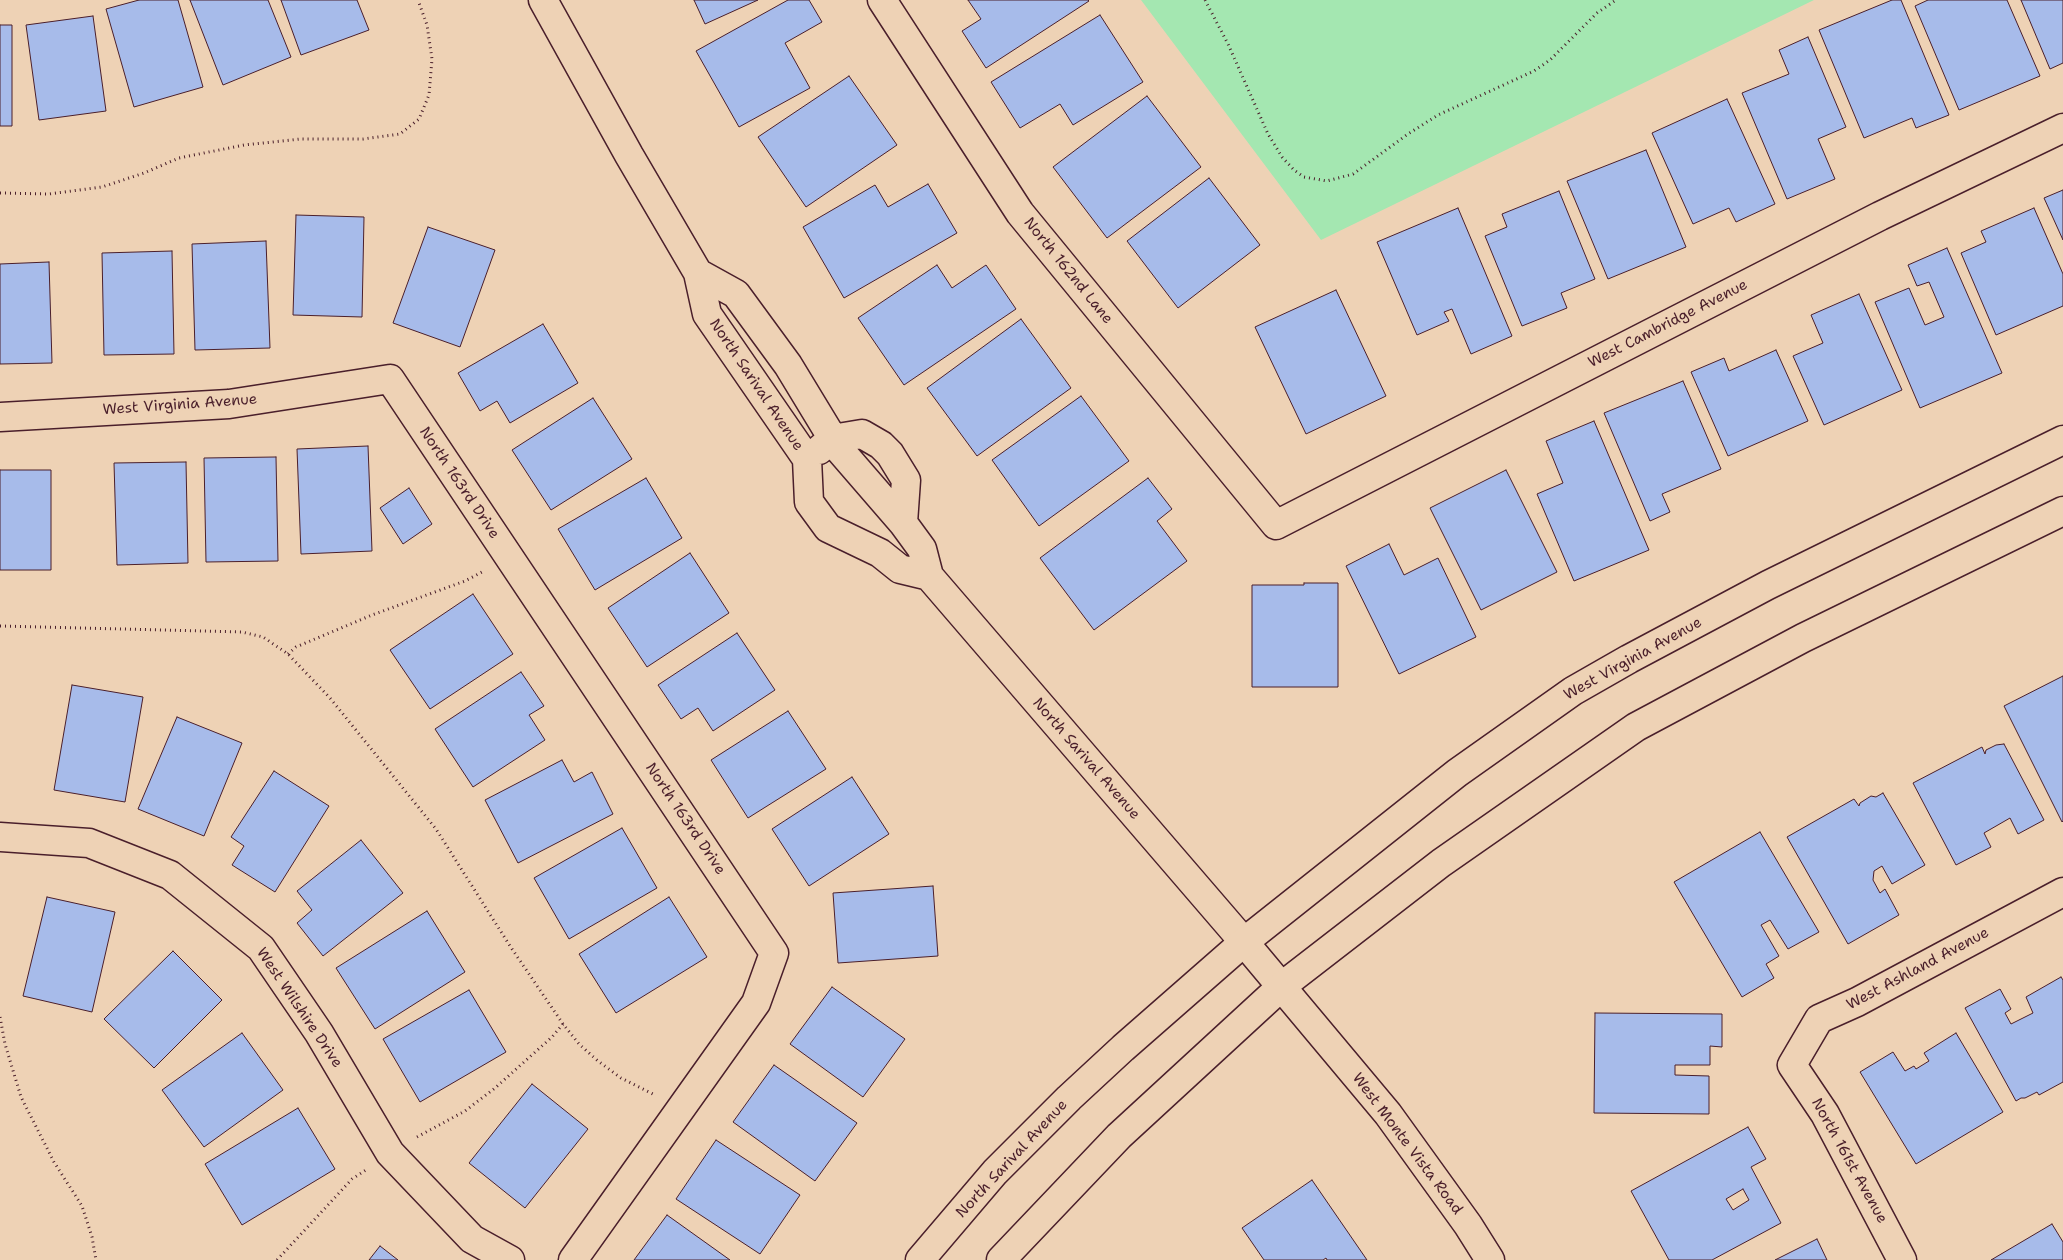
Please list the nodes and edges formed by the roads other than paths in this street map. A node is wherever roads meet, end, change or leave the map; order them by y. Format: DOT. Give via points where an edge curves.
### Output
graph roads {
  1 [pos="543,0"];
  2 [pos="882,0"];
  3 [pos="2063,128"];
  4 [pos="698,273"];
  5 [pos="788,365"];
  6 [pos="390,379"];
  7 [pos="758,387"];
  8 [pos="0,417"];
  9 [pos="832,439"];
  10 [pos="2063,440"];
  11 [pos="806,459"];
  12 [pos="2063,511"];
  13 [pos="1276,525"];
  14 [pos="929,576"];
  15 [pos="0,836"];
  16 [pos="2063,892"];
  17 [pos="1244,942"];
  18 [pos="1282,986"];
  19 [pos="1792,1064"];
  20 [pos="510,1260"];
  21 [pos="573,1260"];
  22 [pos="920,1260"];
  23 [pos="1001,1260"];
  24 [pos="1490,1260"];
  25 [pos="1902,1260"];
  1 -- 4 [label="street, North Sarival Avenue"];
  2 -- 13 [label="street, North 162nd Lane" via="1020,213"];
  3 -- 13 [label="street, West Cambridge Avenue" via="1880,216"];
  4 -- 5 [label="street" via="736,294"];
  4 -- 7 [label="street, North Sarival Avenue" via="708,314"];
  5 -- 7 [label="street"];
  5 -- 9 [label="street"];
  6 -- 8 [label="street, West Virginia Avenue" via="229,404"];
  6 -- 21 [label="street, North 163rd Drive" via="774,954 756,1003"];
  7 -- 11 [label="street, North Sarival Avenue"];
  9 -- 11 [label="street"];
  9 -- 14 [label="street, North Sarival Avenue" via="862,434 890,454 906,480 903,523 922,549"];
  10 -- 17 [label="street, West Virginia Avenue" via="1768,585 1573,691 1450,779"];
  11 -- 14 [label="street, North Sarival Avenue" via="809,502 828,528 880,553 900,569"];
  12 -- 18 [label="street" via="1802,638 1636,728 1441,863"];
  14 -- 17 [label="street, North Sarival Avenue"];
  15 -- 20 [label="street, West Wilshire Drive" via="89,843 170,875 261,948 319,1033 390,1153 472,1238"];
  16 -- 19 [label="street, West Ashland Avenue" via="1819,1019"];
  17 -- 18 [label="street, North Sarival Avenue"];
  17 -- 22 [label="street, North Sarival Avenue" via="1069,1098 996,1172"];
  18 -- 23 [label="street" via="1119,1136"];
  18 -- 24 [label="street, West Monte Vista Road" via="1388,1114"];
  19 -- 25 [label="street, North 161st Avenue" via="1825,1114"];
}
